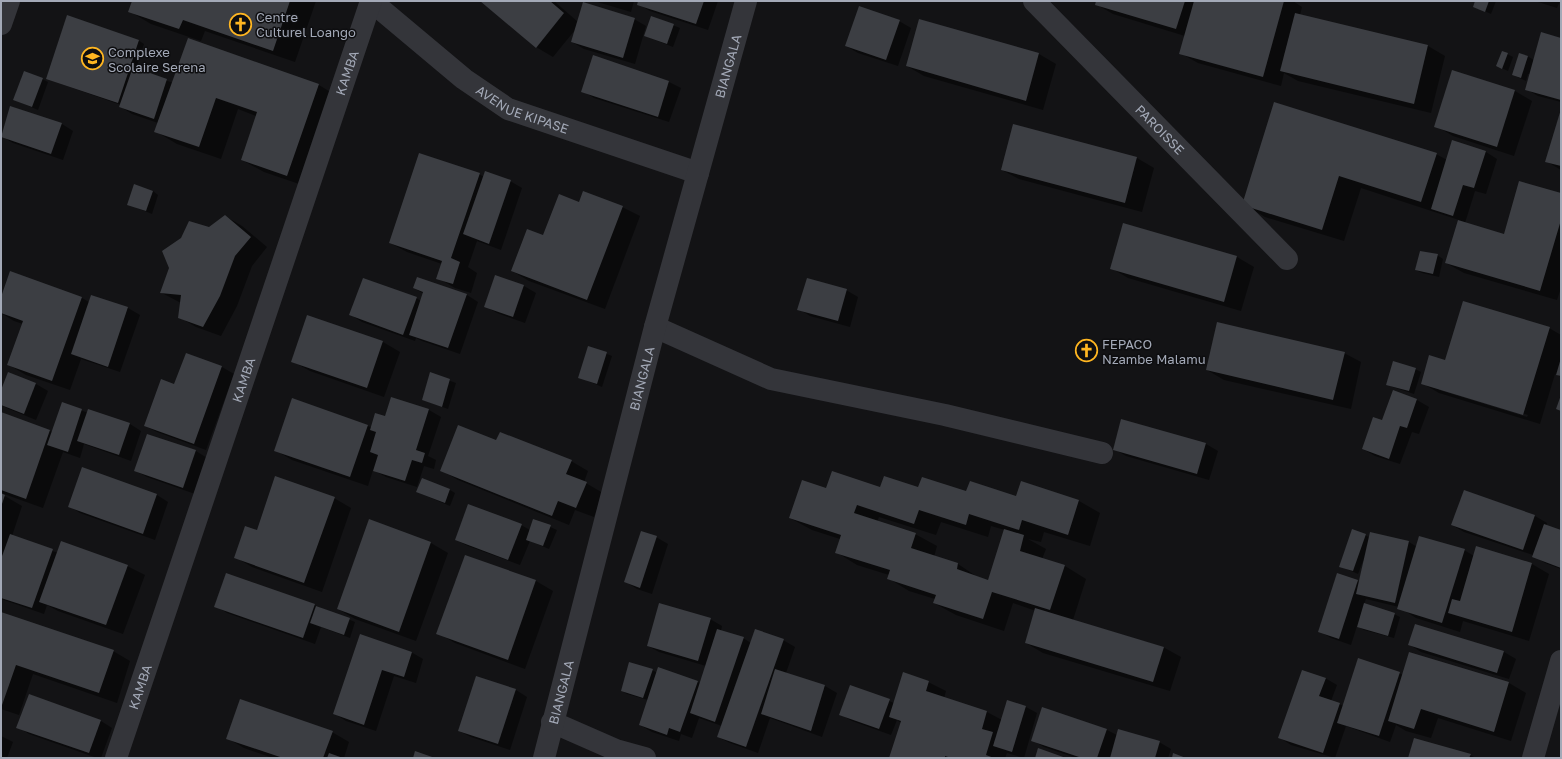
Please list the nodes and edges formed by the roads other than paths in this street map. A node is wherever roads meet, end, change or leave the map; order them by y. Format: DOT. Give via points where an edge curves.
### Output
graph roads {
  1 [pos="9,1"];
  2 [pos="371,1"];
  3 [pos="746,1"];
  4 [pos="1034,1"];
  5 [pos="1,24"];
  6 [pos="698,174"];
  7 [pos="1287,259"];
  8 [pos="655,327"];
  9 [pos="1102,453"];
  10 [pos="1561,661"];
  11 [pos="552,722"];
  12 [pos="116,758"];
  13 [pos="544,758"];
  14 [pos="645,758"];
  15 [pos="1533,758"];
  1 -- 5 [label="street"];
  2 -- 6 [label="street, AVENUE KIPASE" via="464,79 508,109"];
  2 -- 12 [label="street, KAMBA"];
  3 -- 6 [label="street, BIANGALA"];
  4 -- 7 [label="street, PAROISSE"];
  6 -- 8 [label="street, BIANGALA"];
  8 -- 9 [label="street" via="771,379 946,415"];
  8 -- 11 [label="street, BIANGALA"];
  10 -- 15 [label="street"];
  11 -- 13 [label="street, BIANGALA"];
  11 -- 14 [label="street" via="616,750"];
}
